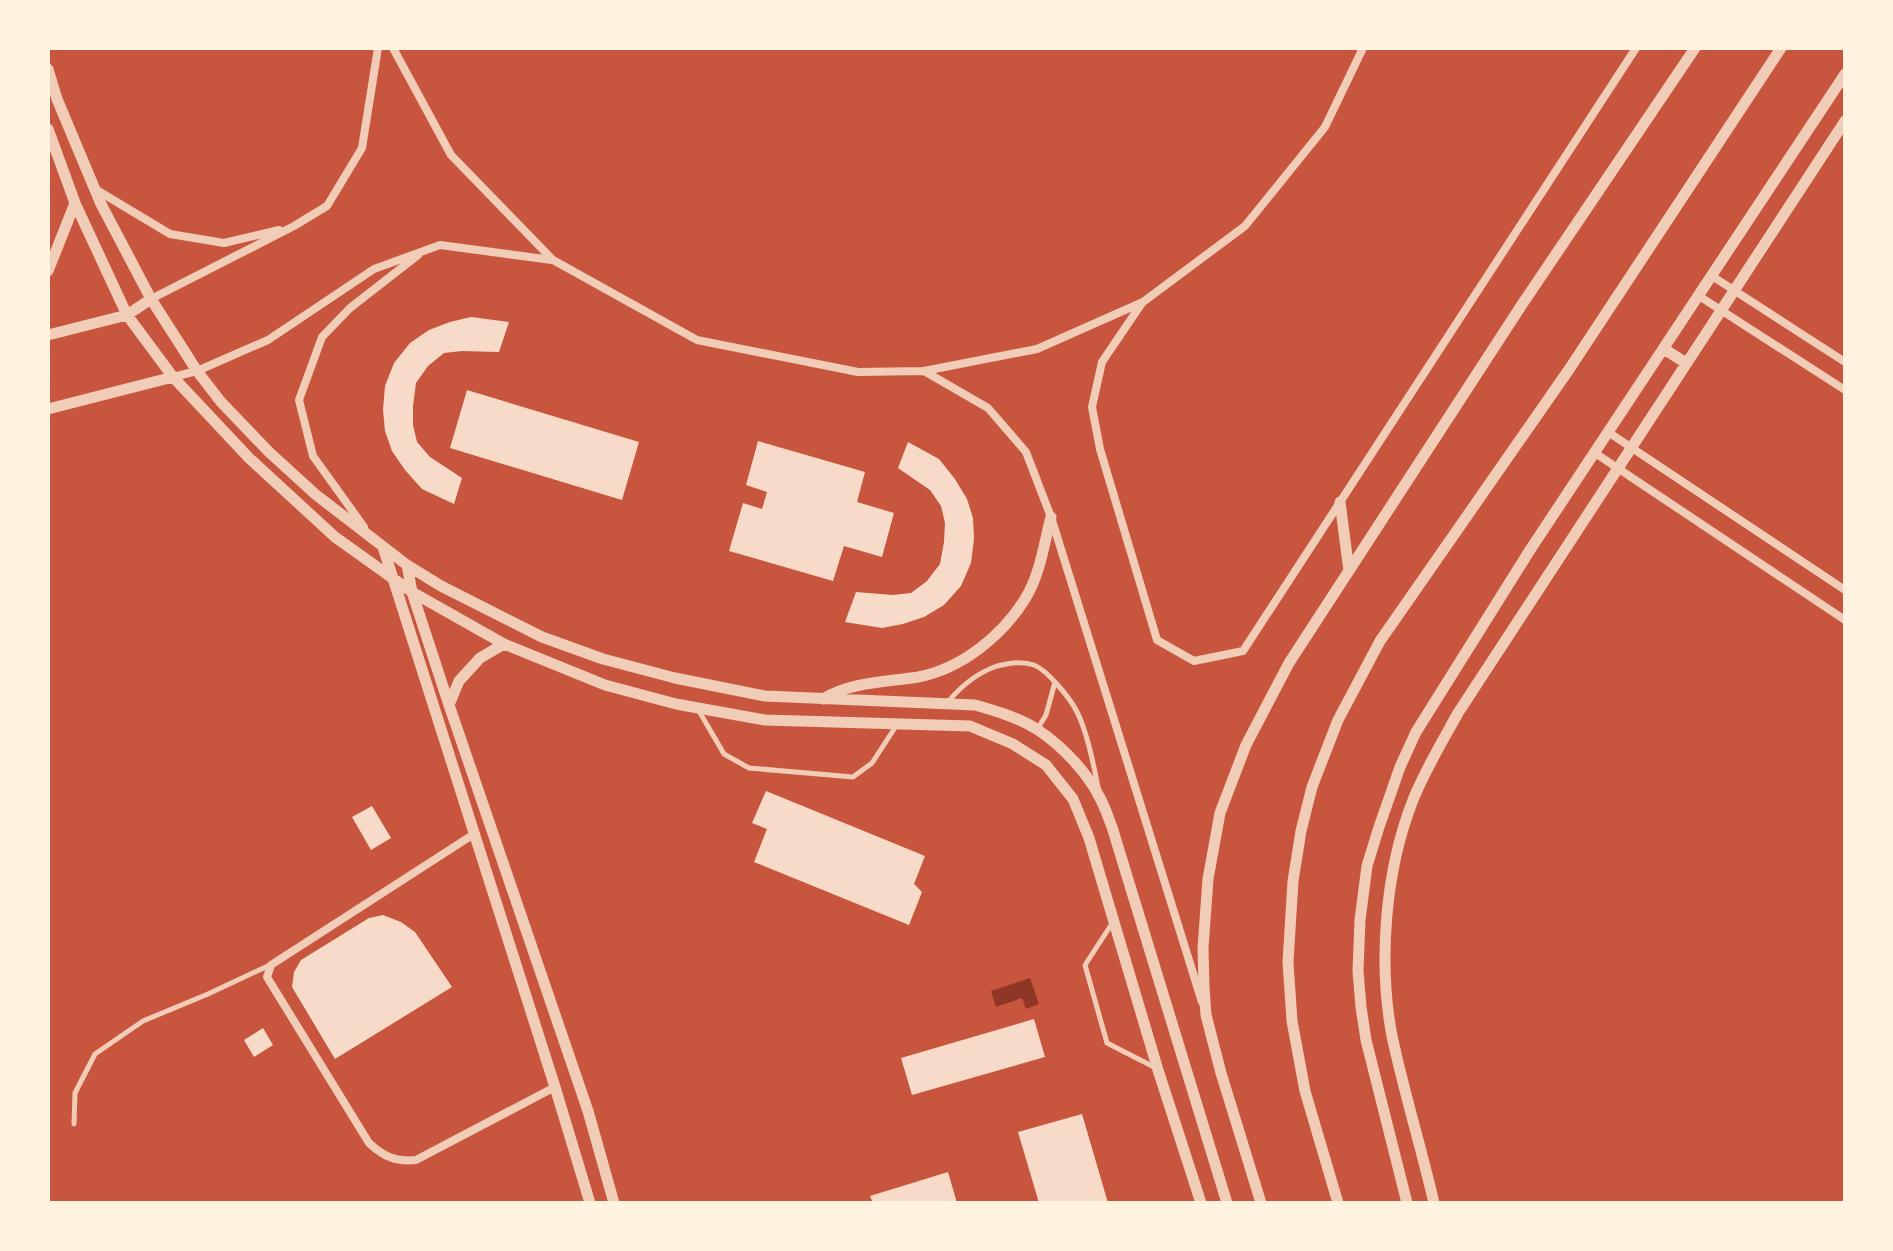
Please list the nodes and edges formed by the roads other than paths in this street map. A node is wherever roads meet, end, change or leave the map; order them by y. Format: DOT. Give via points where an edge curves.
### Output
graph roads {
  1 [pos="378,48"];
  2 [pos="393,48"];
  3 [pos="1363,48"];
  4 [pos="1636,48"];
  5 [pos="1695,48"];
  6 [pos="1781,48"];
  7 [pos="48,69"];
  8 [pos="1845,74"];
  9 [pos="1845,121"];
  10 [pos="48,129"];
  11 [pos="95,189"];
  12 [pos="75,203"];
  13 [pos="294,226"];
  14 [pos="424,251"];
  15 [pos="553,260"];
  16 [pos="48,271"];
  17 [pos="1712,276"];
  18 [pos="1734,290"];
  19 [pos="1699,296"];
  20 [pos="151,299"];
  21 [pos="1143,302"];
  22 [pos="1721,310"];
  23 [pos="127,315"];
  24 [pos="48,335"];
  25 [pos="1664,349"];
  26 [pos="1845,362"];
  27 [pos="1686,363"];
  28 [pos="197,371"];
  29 [pos="924,371"];
  30 [pos="173,377"];
  31 [pos="1845,390"];
  32 [pos="48,409"];
  33 [pos="1608,432"];
  34 [pos="1631,448"];
  35 [pos="1595,453"];
  36 [pos="1618,469"];
  37 [pos="1340,502"];
  38 [pos="1051,517"];
  39 [pos="369,535"];
  40 [pos="383,547"];
  41 [pos="407,565"];
  42 [pos="1349,572"];
  43 [pos="393,579"];
  44 [pos="1845,590"];
  45 [pos="412,592"];
  46 [pos="1845,620"];
  47 [pos="504,644"];
  48 [pos="1055,682"];
  49 [pos="822,700"];
  50 [pos="948,703"];
  51 [pos="449,705"];
  52 [pos="697,708"];
  53 [pos="899,723"];
  54 [pos="1038,729"];
  55 [pos="1100,797"];
  56 [pos="474,834"];
  57 [pos="1114,921"];
  58 [pos="271,965"];
  59 [pos="1206,1015"];
  60 [pos="1158,1070"];
  61 [pos="555,1087"];
  62 [pos="74,1124"];
  63 [pos="590,1203"];
  64 [pos="614,1203"];
  65 [pos="1201,1203"];
  66 [pos="1227,1203"];
  67 [pos="1261,1203"];
  68 [pos="1338,1203"];
  69 [pos="1407,1203"];
  70 [pos="1434,1203"];
  1 -- 13 [label="street" via="362,148 327,206"];
  2 -- 15 [label="street" via="451,155"];
  3 -- 21 [label="street" via="1325,127 1245,226"];
  4 -- 37 [label="street"];
  5 -- 42 [label="street"];
  6 -- 68 [label="street" via="1570,368 1380,641 1338,720 1312,787 1293,881 1288,962 1305,1091"];
  7 -- 11 [label="street"];
  8 -- 17 [label="street"];
  9 -- 18 [label="street"];
  10 -- 12 [label="street"];
  11 -- 13 [label="street" via="170,234 224,243"];
  11 -- 20 [label="street"];
  12 -- 16 [label="street"];
  12 -- 23 [label="street"];
  13 -- 20 [label="street"];
  14 -- 15 [label="street" via="440,245"];
  14 -- 28 [label="street" via="374,269 268,340"];
  14 -- 39 [label="street" via="350,308 322,337 299,400 313,456"];
  15 -- 29 [label="street" via="697,340 858,372"];
  17 -- 18 [label="street"];
  17 -- 19 [label="street"];
  18 -- 22 [label="street"];
  18 -- 26 [label="street"];
  19 -- 22 [label="street"];
  19 -- 25 [label="street"];
  20 -- 23 [label="street"];
  20 -- 28 [label="street"];
  21 -- 29 [label="street" via="1037,349"];
  21 -- 37 [label="street" via="1102,362 1092,407 1157,640 1194,661 1243,651"];
  22 -- 27 [label="street"];
  22 -- 31 [label="street"];
  23 -- 24 [label="street"];
  23 -- 30 [label="street"];
  25 -- 27 [label="street"];
  25 -- 33 [label="street"];
  27 -- 34 [label="street"];
  28 -- 30 [label="street"];
  28 -- 39 [label="street" via="269,452"];
  29 -- 38 [label="street" via="988,408 1026,452"];
  30 -- 32 [label="street"];
  30 -- 43 [label="street" via="249,458 335,537"];
  33 -- 34 [label="street"];
  33 -- 35 [label="street"];
  34 -- 36 [label="street"];
  34 -- 44 [label="street"];
  35 -- 36 [label="street"];
  35 -- 69 [label="street" via="1416,732 1367,866 1360,920 1361,1007"];
  36 -- 46 [label="street"];
  36 -- 70 [label="street" via="1458,713 1417,791 1398,845 1386,923 1387,996"];
  37 -- 42 [label="street"];
  38 -- 49 [label="street" via="1026,598 1001,630 971,654 949,668 836,691"];
  38 -- 59 [label="street"];
  39 -- 40 [label="street"];
  40 -- 41 [label="street"];
  40 -- 43 [label="street"];
  41 -- 45 [label="street"];
  41 -- 49 [label="street" via="542,637 603,659 765,696"];
  42 -- 59 [label="street" via="1282,677 1246,745 1220,813 1203,948"];
  43 -- 45 [label="street"];
  43 -- 56 [label="street"];
  45 -- 47 [label="street"];
  45 -- 51 [label="street"];
  47 -- 51 [label="street" via="480,658 459,681"];
  47 -- 52 [label="street" via="605,685"];
  48 -- 50 [label="lane" via="1035,665 1008,663 986,670 958,689"];
  48 -- 54 [label="lane"];
  48 -- 55 [label="lane" via="1076,711"];
  49 -- 50 [label="street"];
  50 -- 54 [label="street" via="975,705"];
  51 -- 64 [label="street" via="588,1111"];
  52 -- 53 [label="street" via="765,720"];
  52 -- 53 [label="lane" via="724,754 749,768 853,777 872,763"];
  53 -- 57 [label="street" via="970,726 1046,765 1073,799"];
  54 -- 55 [label="street" via="1081,770"];
  55 -- 66 [label="street"];
  56 -- 58 [label="street"];
  56 -- 61 [label="street"];
  57 -- 60 [label="street"];
  57 -- 60 [label="lane" via="1085,965 1107,1043"];
  58 -- 61 [label="street" via="270,983 369,1143 394,1160 416,1160"];
  58 -- 62 [label="lane" via="143,1021 95,1054 75,1093"];
  59 -- 67 [label="street"];
  60 -- 65 [label="street"];
  61 -- 63 [label="street"];
}
